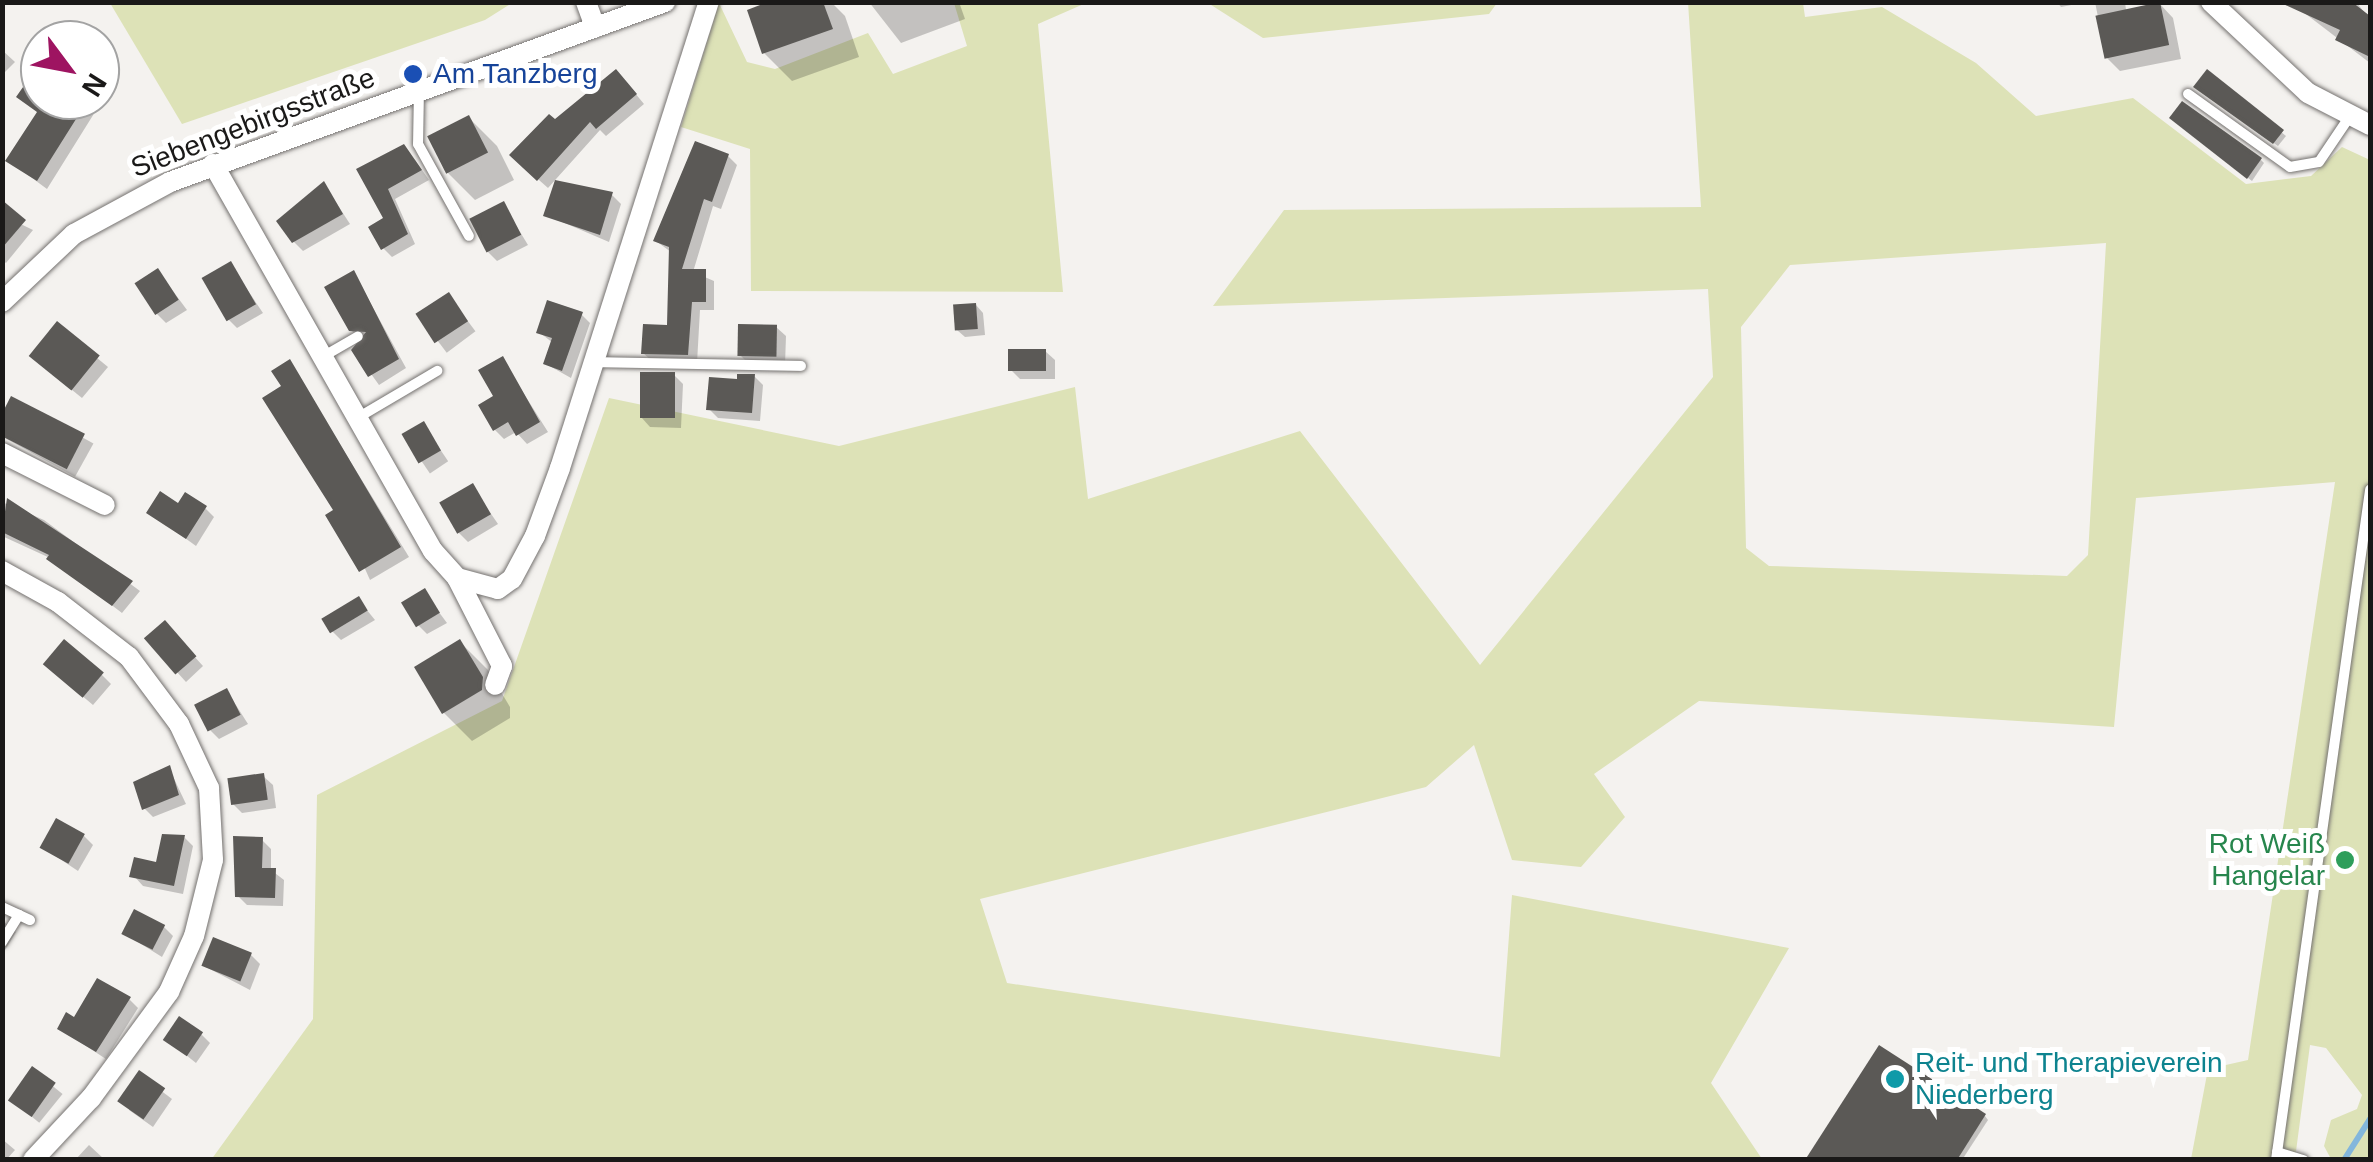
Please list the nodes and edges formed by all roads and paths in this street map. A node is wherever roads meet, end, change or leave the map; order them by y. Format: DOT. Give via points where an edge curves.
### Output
graph roads {
  1 [pos="586,2"];
  2 [pos="665,2"];
  3 [pos="709,2"];
  4 [pos="2211,2"];
  5 [pos="595,27"];
  6 [pos="419,88"];
  7 [pos="2188,94"];
  8 [pos="2350,116"];
  9 [pos="2370,125"];
  10 [pos="213,164"];
  11 [pos="469,236"];
  12 [pos="2,302"];
  13 [pos="358,336"];
  14 [pos="324,356"];
  15 [pos="594,362"];
  16 [pos="801,366"];
  17 [pos="437,371"];
  18 [pos="359,417"];
  19 [pos="2,453"];
  20 [pos="2370,490"];
  21 [pos="105,505"];
  22 [pos="2,571"];
  23 [pos="457,578"];
  24 [pos="495,685"];
  25 [pos="2,907"];
  26 [pos="2,942"];
  27 [pos="2276,1156"];
  28 [pos="32,1160"];
  29 [pos="2304,1160"];
  1 -- 5 [label="street"];
  2 -- 5 [label="street, Siebengebirgsstraße"];
  3 -- 15 [label="street"];
  4 -- 8 [label="street" via="2308,92"];
  5 -- 6 [label="street, Siebengebirgsstraße"];
  6 -- 10 [label="street, Siebengebirgsstraße"];
  6 -- 11 [label="lane" via="424,102 418,144"];
  7 -- 8 [label="lane" via="2290,167 2319,162"];
  8 -- 9 [label="street"];
  10 -- 12 [label="street, Siebengebirgsstraße" via="118,206 74,234"];
  10 -- 14 [label="street"];
  13 -- 14 [label="lane"];
  14 -- 18 [label="street"];
  15 -- 16 [label="lane"];
  15 -- 23 [label="street" via="535,536 512,579 486,588"];
  17 -- 18 [label="lane"];
  18 -- 23 [label="street" via="433,550"];
  19 -- 21 [label="street"];
  20 -- 27 [label="lane"];
  22 -- 28 [label="street" via="58,602 129,656 178,724 209,788 212,860 194,936 169,992 91,1098"];
  23 -- 24 [label="street" via="502,666"];
  25 -- 26 [label="lane" via="25,917"];
  27 -- 29 [label="lane"];
}
